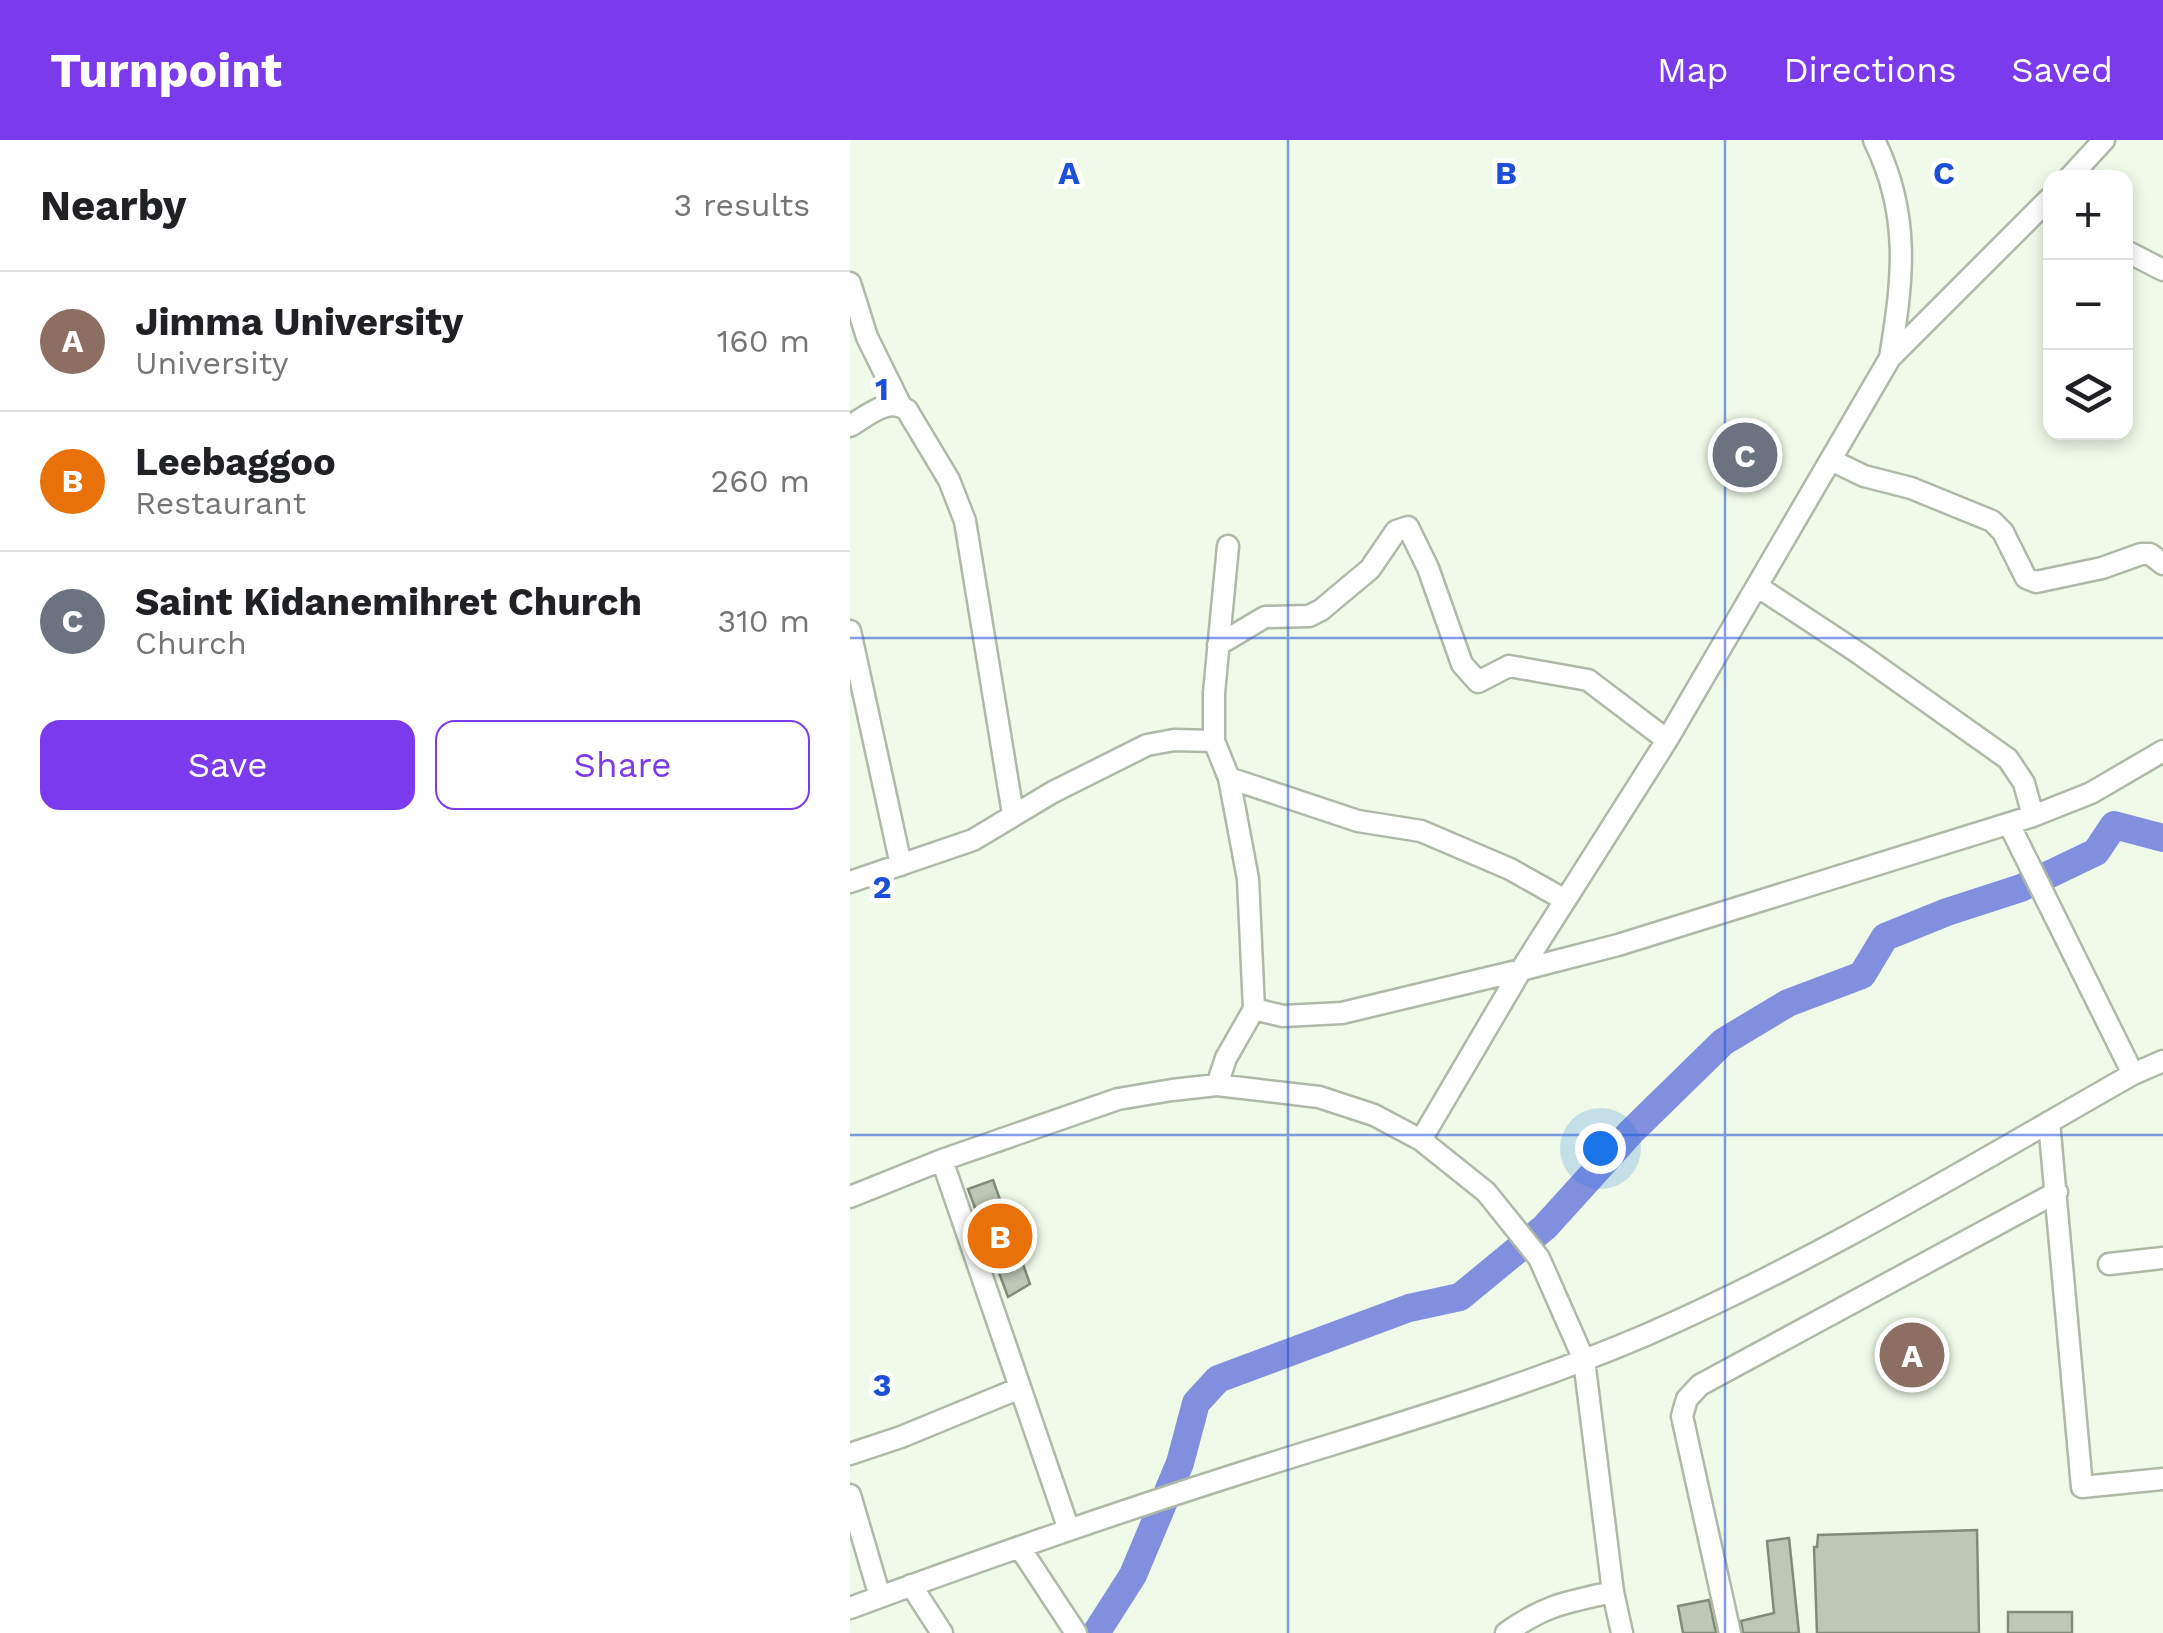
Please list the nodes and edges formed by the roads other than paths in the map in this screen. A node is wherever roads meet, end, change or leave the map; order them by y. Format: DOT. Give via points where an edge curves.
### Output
graph roads {
  1 [pos="1874,140"];
  2 [pos="2104,140"];
  3 [pos="2076,170"];
  4 [pos="2043,211"];
  5 [pos="2133,255"];
  6 [pos="2163,270"];
  7 [pos="850,283"];
  8 [pos="1890,358"];
  9 [pos="900,404"];
  10 [pos="850,426"];
  11 [pos="1830,460"];
  12 [pos="1228,546"];
  13 [pos="2163,564"];
  14 [pos="1757,586"];
  15 [pos="850,630"];
  16 [pos="1218,645"];
  17 [pos="858,703"];
  18 [pos="1667,740"];
  19 [pos="1214,742"];
  20 [pos="2163,751"];
  21 [pos="1230,778"];
  22 [pos="1013,814"];
  23 [pos="2032,816"];
  24 [pos="2009,824"];
  25 [pos="901,866"];
  26 [pos="850,882"];
  27 [pos="1565,900"];
  28 [pos="1520,970"];
  29 [pos="1254,1009"];
  30 [pos="2163,1062"];
  31 [pos="2133,1074"];
  32 [pos="1218,1086"];
  33 [pos="2049,1122"];
  34 [pos="1421,1140"];
  35 [pos="942,1160"];
  36 [pos="2057,1192"];
  37 [pos="850,1198"];
  38 [pos="2163,1258"];
  39 [pos="2109,1264"];
  40 [pos="1584,1360"];
  41 [pos="1020,1388"];
  42 [pos="850,1454"];
  43 [pos="2163,1478"];
  44 [pos="850,1496"];
  45 [pos="1069,1530"];
  46 [pos="1020,1548"];
  47 [pos="910,1585"];
  48 [pos="1614,1592"];
  49 [pos="880,1597"];
  50 [pos="850,1608"];
  51 [pos="942,1633"];
  52 [pos="1076,1633"];
  53 [pos="1506,1633"];
  54 [pos="1622,1633"];
  55 [pos="1730,1633"];
  1 -- 8 [label="street" via="1900,216 1901,290"];
  2 -- 3 [label="street"];
  4 -- 8 [label="street"];
  5 -- 6 [label="street"];
  7 -- 9 [label="street"];
  8 -- 11 [label="street"];
  9 -- 10 [label="street"];
  9 -- 22 [label="street" via="949,480 965,521"];
  11 -- 13 [label="street" via="1992,521 2026,578 2036,582 2140,554"];
  11 -- 14 [label="street"];
  12 -- 16 [label="street"];
  14 -- 18 [label="street"];
  14 -- 23 [label="street" via="2008,758 2024,783"];
  15 -- 17 [label="street"];
  16 -- 18 [label="street" via="1264,617 1322,610 1370,569 1396,531 1408,527 1471,678 1489,679 1509,666 1588,680"];
  16 -- 19 [label="street"];
  17 -- 25 [label="street"];
  18 -- 27 [label="street"];
  19 -- 21 [label="street"];
  19 -- 22 [label="street" via="1146,744"];
  20 -- 23 [label="street" via="2091,793"];
  21 -- 27 [label="street" via="1358,822 1421,831"];
  21 -- 29 [label="street" via="1248,879"];
  22 -- 25 [label="street" via="973,840"];
  23 -- 24 [label="street"];
  24 -- 28 [label="street" via="1618,946"];
  24 -- 31 [label="street"];
  25 -- 26 [label="street"];
  27 -- 28 [label="street"];
  28 -- 29 [label="street" via="1342,1013 1284,1016"];
  28 -- 34 [label="street"];
  29 -- 32 [label="street"];
  30 -- 31 [label="street"];
  31 -- 33 [label="street"];
  32 -- 34 [label="street" via="1319,1097"];
  32 -- 35 [label="street" via="1118,1099"];
  33 -- 36 [label="street"];
  33 -- 40 [label="street" via="1764,1278"];
  34 -- 40 [label="street" via="1490,1197 1539,1258"];
  35 -- 37 [label="street"];
  35 -- 41 [label="street"];
  36 -- 43 [label="street" via="2082,1487"];
  36 -- 55 [label="street" via="1700,1385 1687,1399 1682,1416"];
  38 -- 39 [label="street"];
  40 -- 45 [label="street" via="1429,1417"];
  40 -- 48 [label="street"];
  41 -- 42 [label="street"];
  41 -- 45 [label="street"];
  44 -- 49 [label="street"];
  45 -- 46 [label="street"];
  46 -- 47 [label="street"];
  46 -- 52 [label="street"];
  47 -- 49 [label="street"];
  47 -- 51 [label="street"];
  48 -- 53 [label="street" via="1556,1604"];
  48 -- 54 [label="street"];
  49 -- 50 [label="street"];
}
